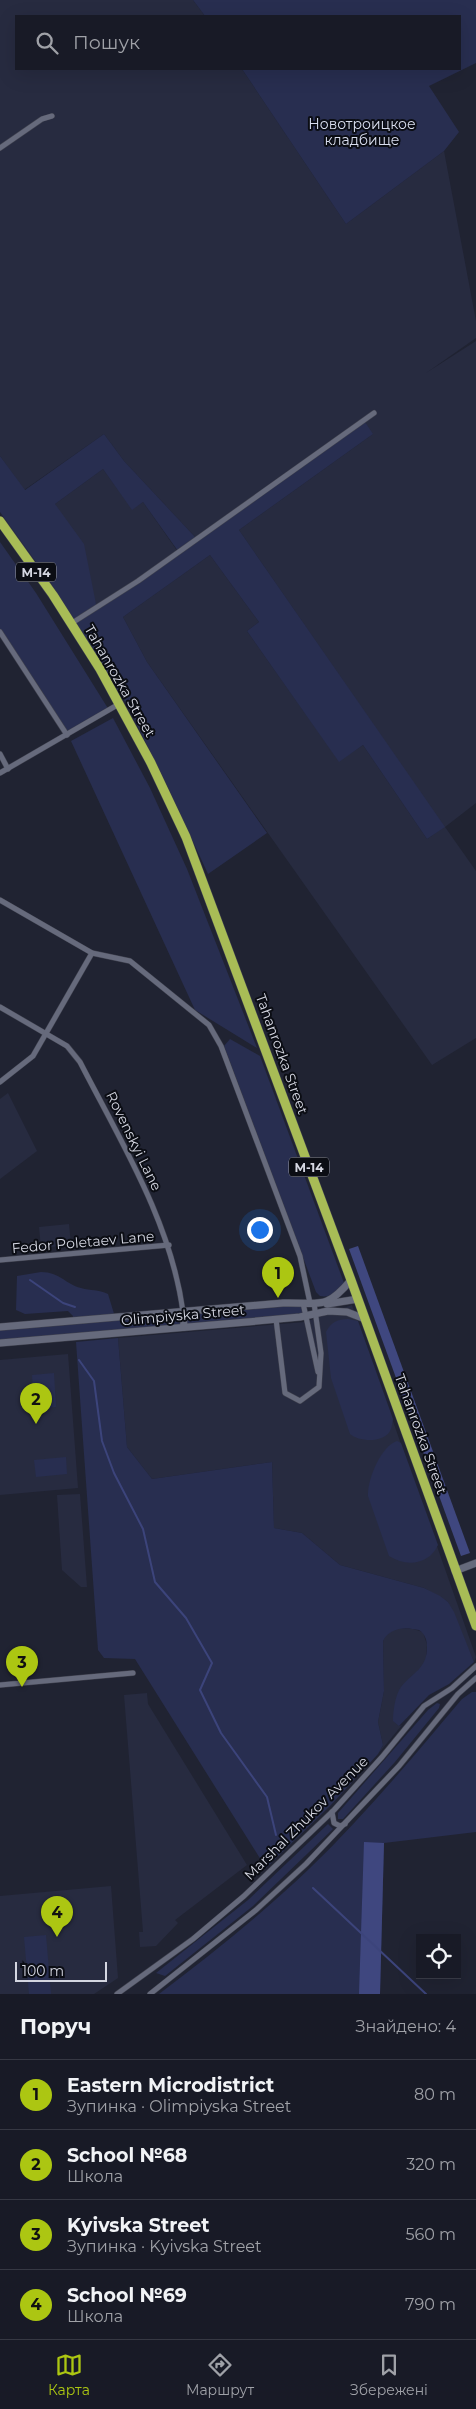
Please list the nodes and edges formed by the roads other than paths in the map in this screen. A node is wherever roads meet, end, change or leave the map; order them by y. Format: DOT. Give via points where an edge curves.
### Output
graph roads {
  1 [pos="52,116"];
  2 [pos="0,148"];
  3 [pos="374,412"];
  4 [pos="0,521"];
  5 [pos="72,623"];
  6 [pos="0,632"];
  7 [pos="119,704"];
  8 [pos="67,735"];
  9 [pos="0,754"];
  10 [pos="8,769"];
  11 [pos="0,773"];
  12 [pos="0,900"];
  13 [pos="92,954"];
  14 [pos="0,1007"];
  15 [pos="46,1033"];
  16 [pos="0,1082"];
  17 [pos="169,1246"];
  18 [pos="0,1260"];
  19 [pos="351,1280"];
  20 [pos="359,1301"];
  21 [pos="312,1303"];
  22 [pos="328,1311"];
  23 [pos="183,1312"];
  24 [pos="311,1315"];
  25 [pos="276,1319"];
  26 [pos="365,1320"];
  27 [pos="0,1327"];
  28 [pos="184,1327"];
  29 [pos="0,1343"];
  30 [pos="318,1372"];
  31 [pos="476,1563"];
  32 [pos="455,1570"];
  33 [pos="476,1626"];
  34 [pos="476,1666"];
  35 [pos="133,1673"];
  36 [pos="476,1678"];
  37 [pos="0,1685"];
  38 [pos="334,1810"];
  39 [pos="347,1823"];
  40 [pos="117,1994"];
  41 [pos="150,1994"];
  1 -- 2 [label="street" via="42,119"];
  3 -- 5 [label="street" via="138,581"];
  4 -- 5 [label="highway, Tahanrozka Street / М-14"];
  5 -- 7 [label="highway, Tahanrozka Street / М-14"];
  6 -- 8 [label="street"];
  7 -- 8 [label="street"];
  7 -- 19 [label="highway, Tahanrozka Street / М-14" via="170,801 198,867"];
  8 -- 10 [label="street"];
  9 -- 10 [label="street"];
  10 -- 11 [label="street"];
  12 -- 13 [label="street"];
  13 -- 15 [label="street"];
  13 -- 21 [label="street" via="130,961 209,1025 221,1046 300,1256"];
  14 -- 15 [label="street, Rovenskyi Lane"];
  15 -- 16 [label="street" via="29,1061"];
  15 -- 17 [label="street, Rovenskyi Lane" via="66,1046 80,1062"];
  17 -- 18 [label="street, Fedor Poletaev Lane"];
  17 -- 23 [label="street, Rovenskyi Lane"];
  19 -- 20 [label="highway, Tahanrozka Street / М-14"];
  19 -- 21 [label="main road, Olimpiyska Street" via="335,1298"];
  20 -- 21 [label="main road"];
  20 -- 22 [label="main road"];
  20 -- 26 [label="highway, Tahanrozka Street / М-14"];
  21 -- 23 [label="main road, Olimpiyska Street"];
  21 -- 24 [label="main road"];
  22 -- 24 [label="main road, Olimpiyska Street"];
  22 -- 26 [label="main road, Olimpiyska Street" via="347,1312"];
  23 -- 27 [label="main road, Olimpiyska Street"];
  23 -- 28 [label="main road, Rovenskyi Lane"];
  24 -- 25 [label="main road, Olimpiyska Street"];
  24 -- 30 [label="street"];
  24 -- 30 [label="street" via="321,1353"];
  25 -- 28 [label="main road, Olimpiyska Street"];
  25 -- 30 [label="street" via="285,1393 300,1401 319,1387"];
  26 -- 32 [label="highway, Tahanrozka Street / М-14"];
  28 -- 29 [label="main road, Olimpiyska Street"];
  31 -- 32 [label="main road"];
  32 -- 33 [label="highway, Tahanrozka Street / М-14"];
  34 -- 38 [label="street, Marshal Zhukov Avenue" via="452,1688 424,1706"];
  35 -- 37 [label="street"];
  36 -- 39 [label="street" via="458,1694"];
  38 -- 39 [label="street" via="331,1817 334,1823 340,1826"];
  38 -- 40 [label="street, Marshal Zhukov Avenue" via="244,1896"];
  39 -- 41 [label="street" via="256,1910"];
}
